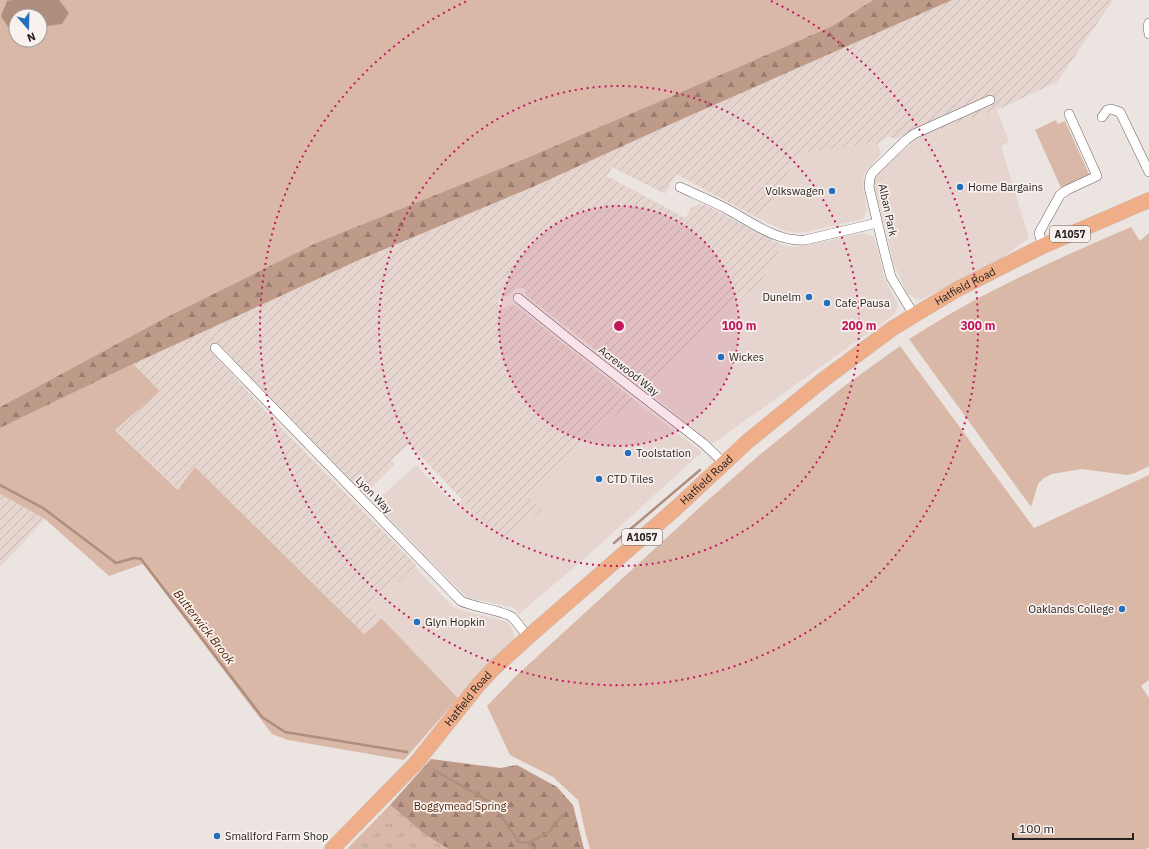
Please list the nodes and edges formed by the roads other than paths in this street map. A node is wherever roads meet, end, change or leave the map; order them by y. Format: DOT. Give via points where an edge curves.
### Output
graph roads {
  1 [pos="1149,23"];
  2 [pos="1149,34"];
  3 [pos="990,100"];
  4 [pos="1069,114"];
  5 [pos="1102,116"];
  6 [pos="1149,172"];
  7 [pos="680,187"];
  8 [pos="1149,200"];
  9 [pos="878,223"];
  10 [pos="1040,235"];
  11 [pos="518,298"];
  12 [pos="914,315"];
  13 [pos="215,348"];
  14 [pos="724,463"];
  15 [pos="528,637"];
  16 [pos="332,849"];
  1 -- 2 [label="street"];
  3 -- 9 [label="street, Alban Park" via="914,134 872,173 869,187"];
  4 -- 10 [label="street" via="1096,176 1060,195"];
  5 -- 6 [label="street" via="1111,109 1120,112"];
  7 -- 9 [label="street" via="777,236 795,240 805,240"];
  8 -- 10 [label="main road, Hatfield Road / A1057"];
  9 -- 12 [label="street, Alban Park" via="892,277"];
  10 -- 12 [label="main road, Hatfield Road / A1057" via="962,287"];
  11 -- 14 [label="street, Acrewood Way" via="704,444"];
  12 -- 14 [label="main road, Hatfield Road / A1057" via="822,380"];
  13 -- 15 [label="street, Lyon Way" via="460,601 511,616"];
  14 -- 15 [label="main road, Hatfield Road / A1057"];
  15 -- 16 [label="main road, Hatfield Road / A1057" via="479,684 416,763"];
}
